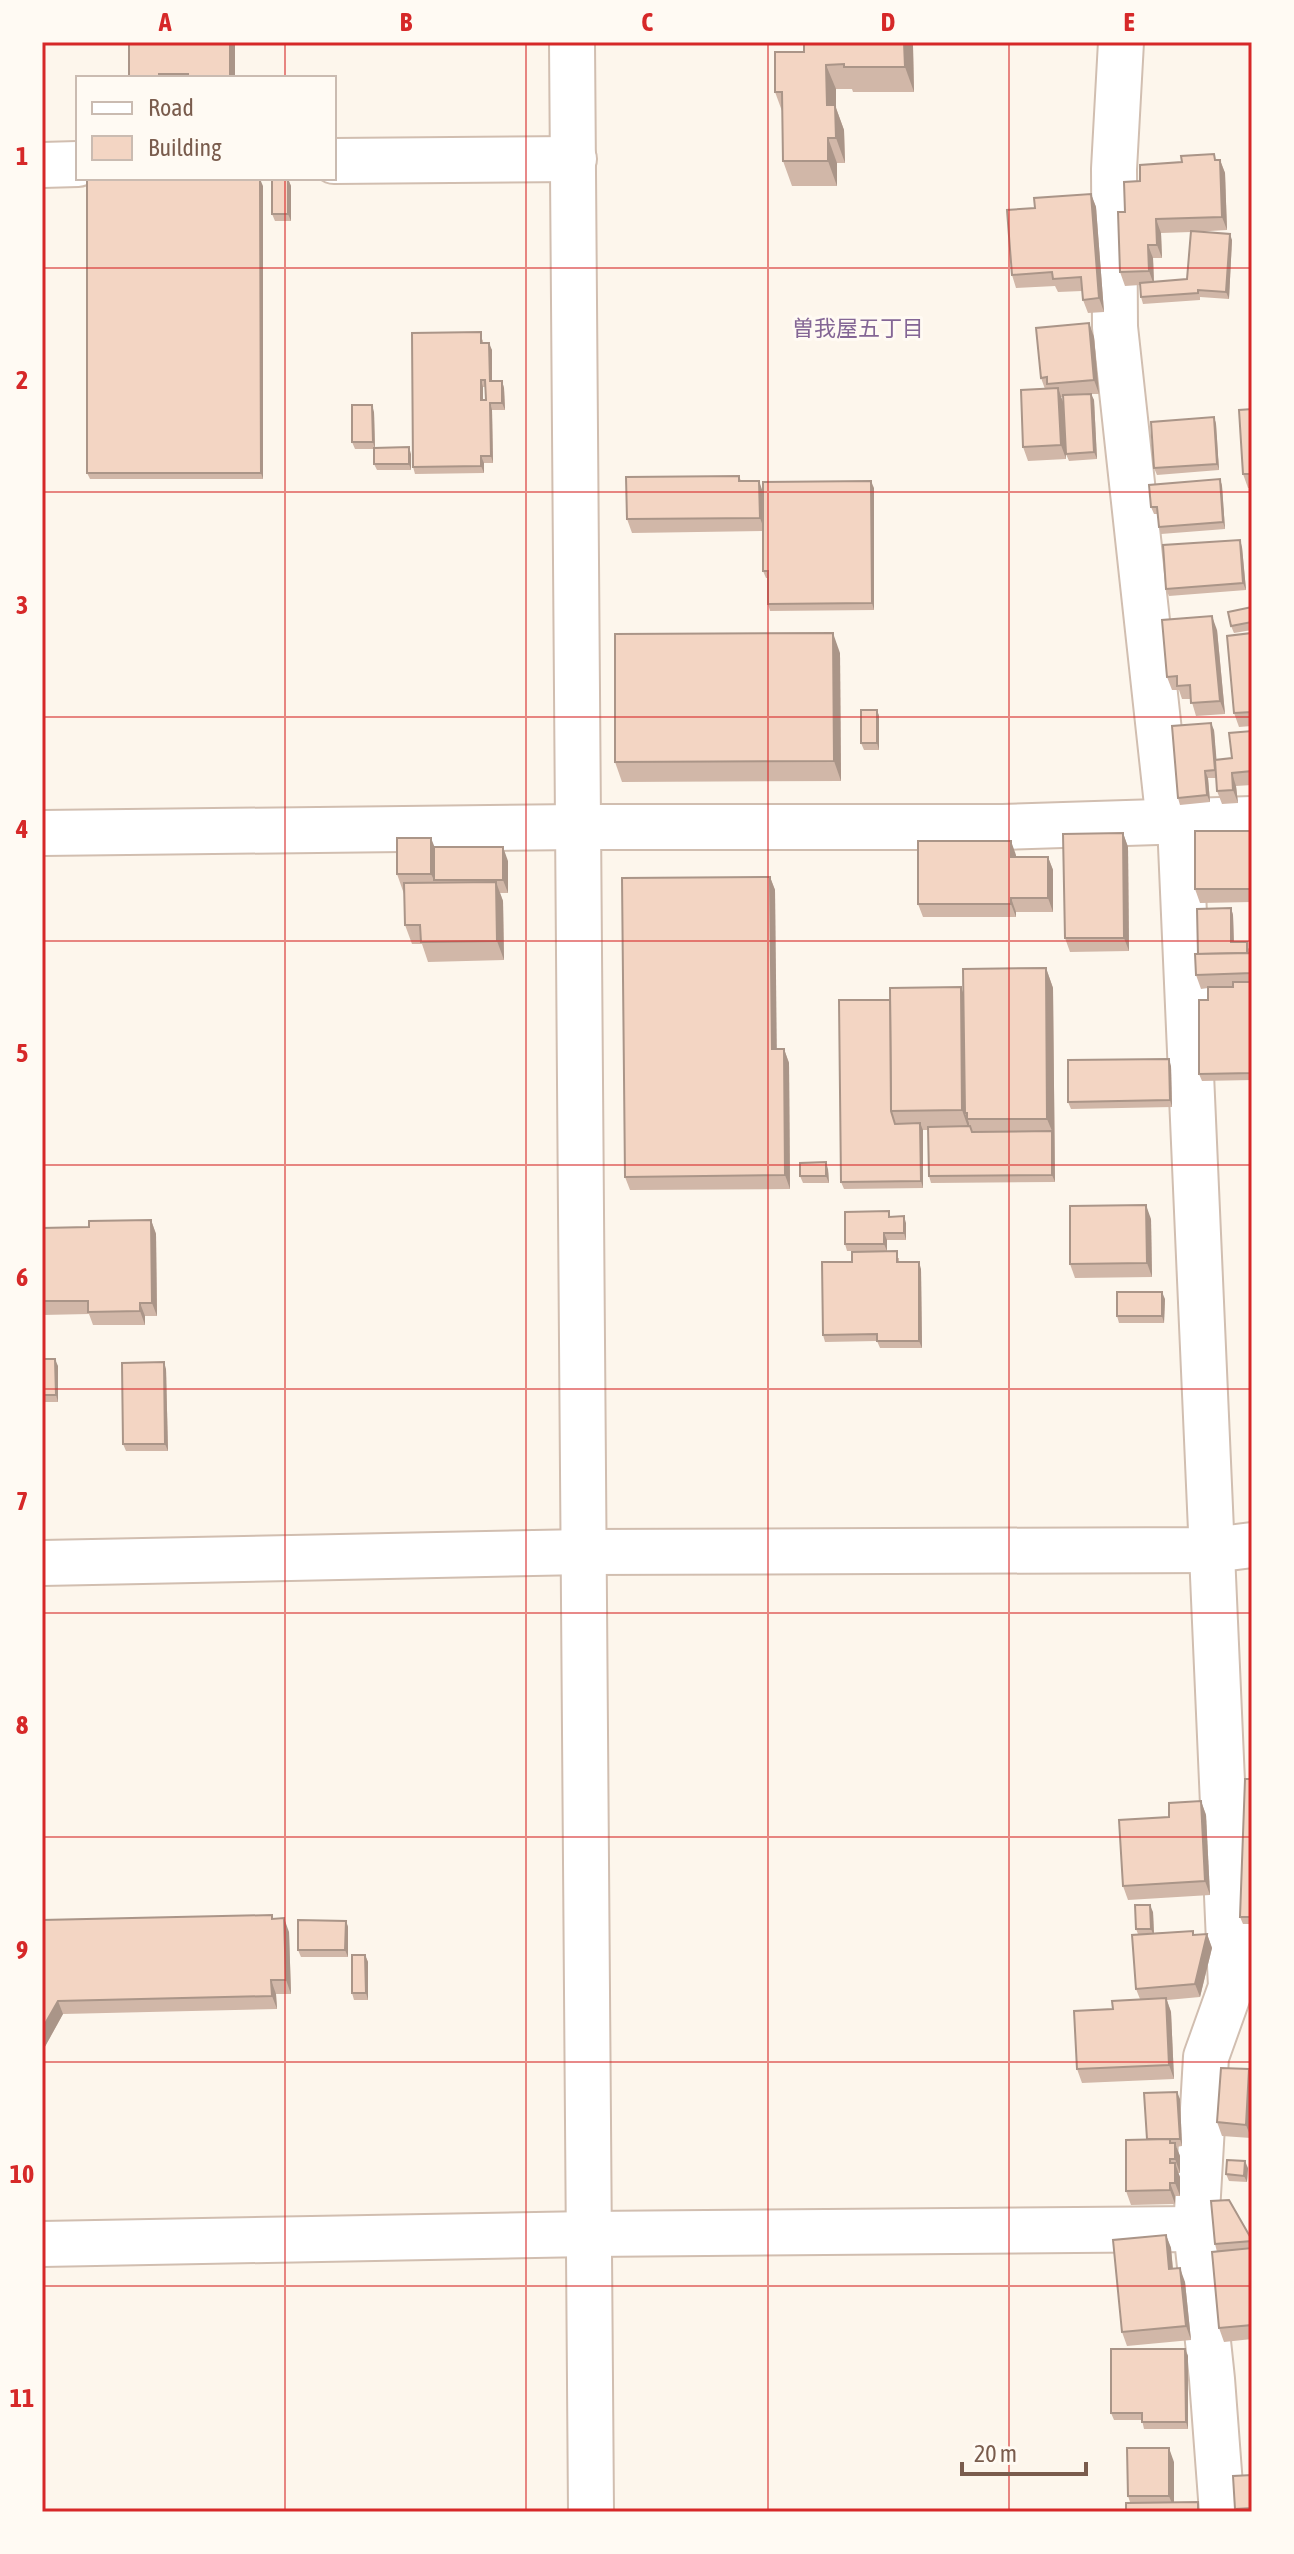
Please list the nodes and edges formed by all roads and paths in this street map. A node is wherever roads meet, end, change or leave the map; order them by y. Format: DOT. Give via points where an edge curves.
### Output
graph roads {
  1 [pos="572,42"];
  2 [pos="1121,42"];
  3 [pos="574,159"];
  4 [pos="336,161"];
  5 [pos="76,164"];
  6 [pos="42,165"];
  7 [pos="1252,819"];
  8 [pos="1174,823"];
  9 [pos="578,827"];
  10 [pos="42,833"];
  11 [pos="1232,1547"];
  12 [pos="584,1552"];
  13 [pos="42,1563"];
  14 [pos="1241,1986"];
  15 [pos="1196,2229"];
  16 [pos="589,2234"];
  17 [pos="42,2244"];
  18 [pos="591,2512"];
  19 [pos="1222,2512"];
  1 -- 3 [label="street"];
  2 -- 8 [label="street" via="1114,169 1115,327"];
  3 -- 4 [label="street"];
  3 -- 9 [label="street"];
  5 -- 6 [label="street"];
  7 -- 8 [label="street"];
  8 -- 9 [label="street"];
  8 -- 11 [label="street"];
  9 -- 10 [label="street"];
  9 -- 12 [label="street"];
  11 -- 12 [label="street"];
  11 -- 14 [label="street"];
  12 -- 13 [label="street"];
  12 -- 16 [label="street"];
  14 -- 15 [label="street" via="1206,2057"];
  15 -- 16 [label="street"];
  15 -- 19 [label="street"];
  16 -- 17 [label="street"];
  16 -- 18 [label="street"];
}
